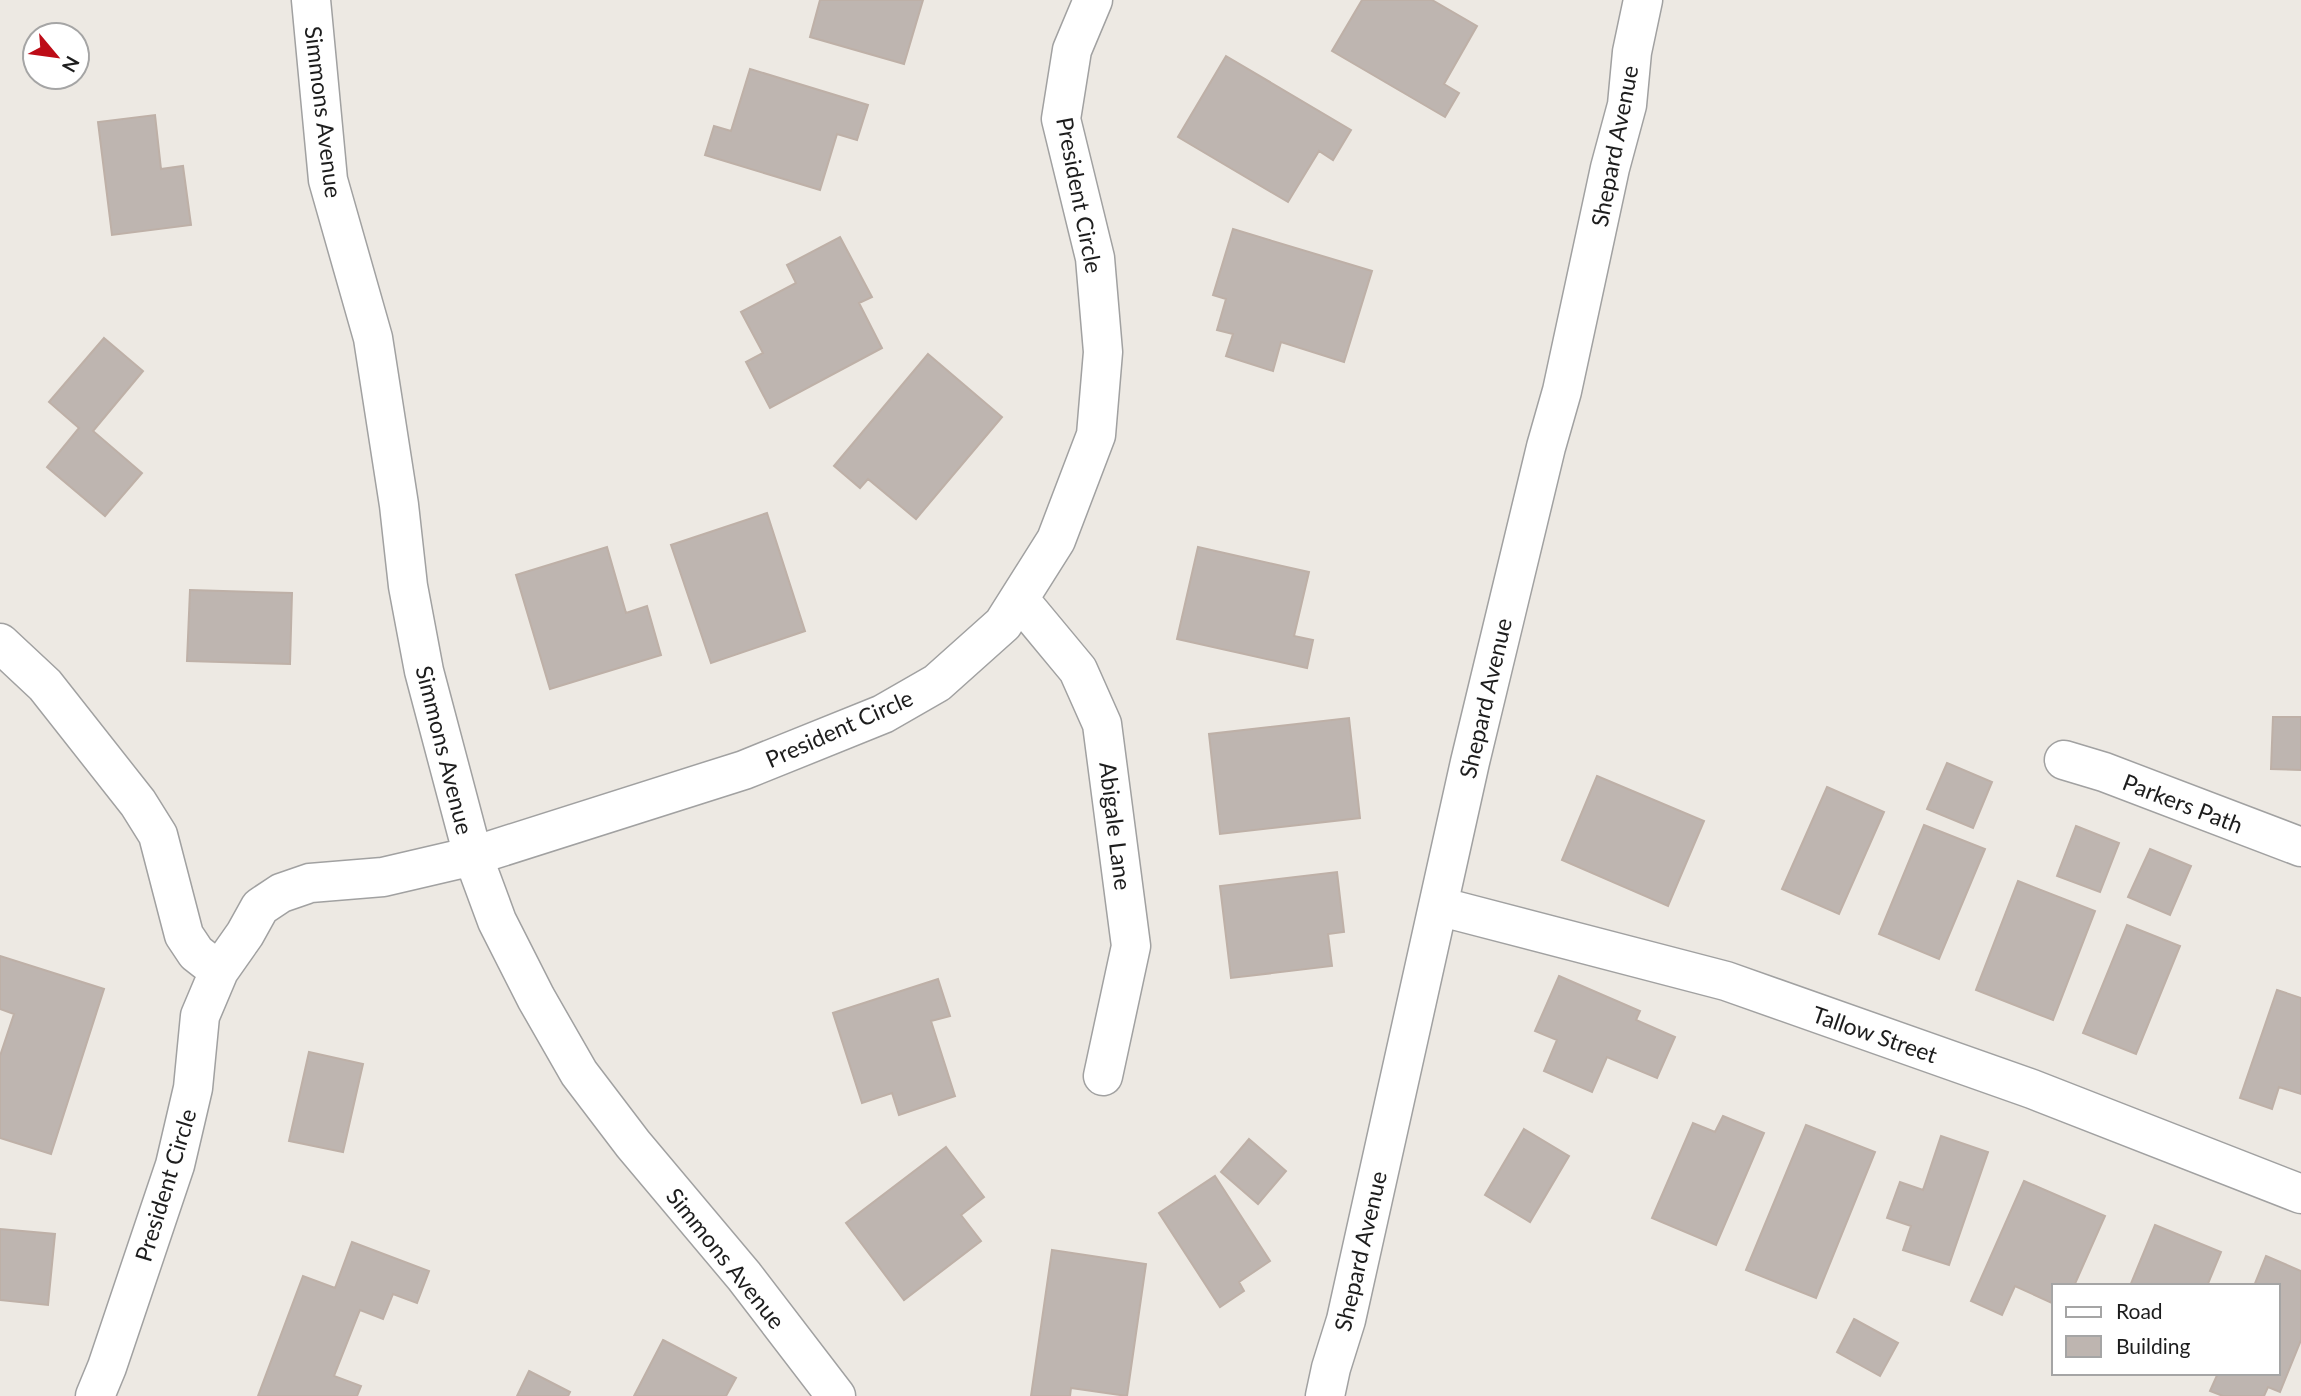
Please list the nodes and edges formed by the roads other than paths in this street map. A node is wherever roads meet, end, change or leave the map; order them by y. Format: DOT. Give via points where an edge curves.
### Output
graph roads {
  1 [pos="311,0"];
  2 [pos="1093,0"];
  3 [pos="1643,0"];
  4 [pos="1019,599"];
  5 [pos="0,643"];
  6 [pos="2064,760"];
  7 [pos="2301,847"];
  8 [pos="473,856"];
  9 [pos="1438,906"];
  10 [pos="219,971"];
  11 [pos="1103,1076"];
  12 [pos="2301,1194"];
  13 [pos="95,1396"];
  14 [pos="835,1396"];
  15 [pos="1325,1396"];
  1 -- 8 [label="street, Simmons Avenue" via="328,180 373,338 419,647"];
  2 -- 4 [label="street, President Circle" via="1072,50 1061,119 1095,258 1103,352 1096,435 1056,540"];
  3 -- 9 [label="street, Shepard Avenue" via="1627,105"];
  4 -- 8 [label="street, President Circle" via="1003,624 937,683 883,714 744,770"];
  4 -- 11 [label="street, Abigale Lane" via="1078,670 1102,724 1131,946"];
  5 -- 10 [label="street" via="45,685 138,803 158,835 184,935 196,953"];
  6 -- 7 [label="street, Parkers Path"];
  8 -- 10 [label="street, President Circle" via="383,877 310,883 281,893 260,907"];
  8 -- 14 [label="street, Simmons Avenue" via="497,921 579,1073"];
  9 -- 12 [label="street, Tallow Street" via="1726,981 2032,1089"];
  9 -- 15 [label="street, Shepard Avenue"];
  10 -- 13 [label="street, President Circle" via="200,1016 193,1088 175,1165"];
}
